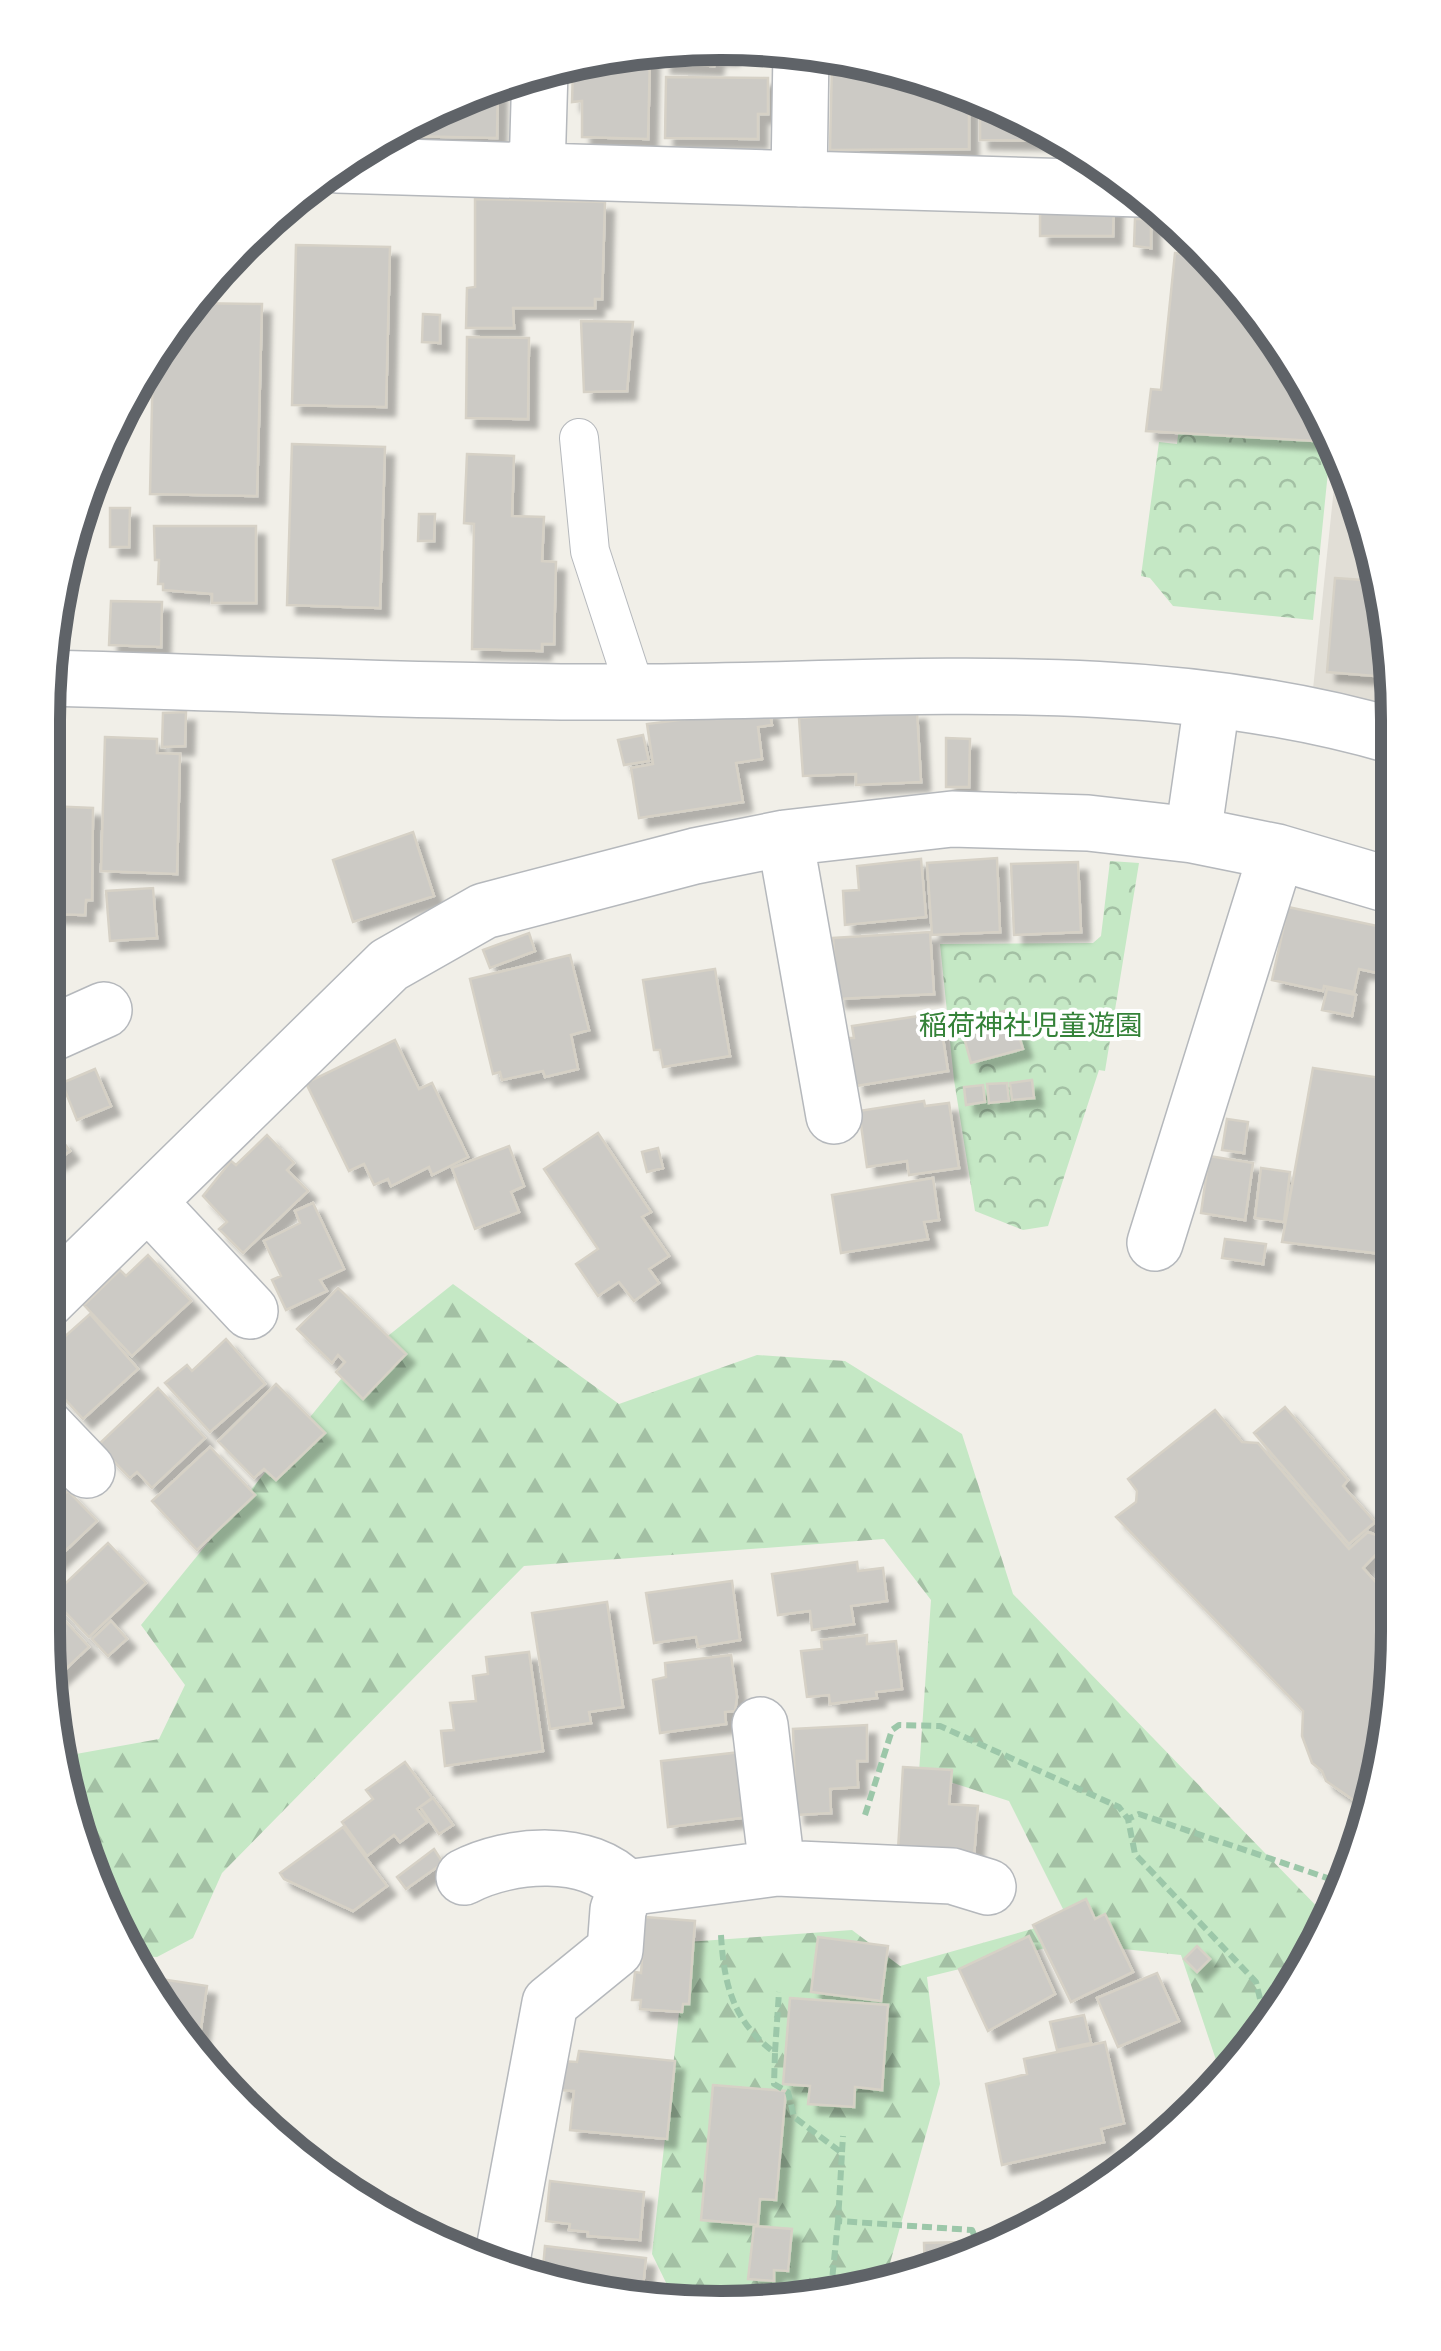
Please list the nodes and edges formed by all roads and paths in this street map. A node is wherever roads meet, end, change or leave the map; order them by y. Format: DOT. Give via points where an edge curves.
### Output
graph roads {
  1 [pos="801,65"];
  2 [pos="540,86"];
  3 [pos="362,166"];
  4 [pos="537,170"];
  5 [pos="799,179"];
  6 [pos="1112,188"];
  7 [pos="579,438"];
  8 [pos="61,678"];
  9 [pos="636,692"];
  10 [pos="1212,703"];
  11 [pos="1381,732"];
  12 [pos="1193,835"];
  13 [pos="786,838"];
  14 [pos="1277,852"];
  15 [pos="1381,883"];
  16 [pos="104,1010"];
  17 [pos="60,1030"];
  18 [pos="834,1116"];
  19 [pos="150,1204"];
  20 [pos="1156,1244"];
  21 [pos="60,1288"];
  22 [pos="250,1310"];
  23 [pos="60,1442"];
  24 [pos="87,1470"];
  25 [pos="760,1724"];
  26 [pos="1128,1819"];
  27 [pos="777,1868"];
  28 [pos="854,1870"];
  29 [pos="716,1875"];
  30 [pos="464,1877"];
  31 [pos="1332,1880"];
  32 [pos="988,1887"];
  33 [pos="626,1888"];
  34 [pos="779,1992"];
  35 [pos="1263,2008"];
  36 [pos="775,2053"];
  37 [pos="842,2136"];
  38 [pos="842,2153"];
  39 [pos="838,2221"];
  40 [pos="976,2240"];
  41 [pos="503,2254"];
  42 [pos="832,2281"];
  1 -- 5 [label="street"];
  2 -- 4 [label="street"];
  3 -- 4 [label="street"];
  4 -- 5 [label="street"];
  5 -- 6 [label="street"];
  7 -- 9 [label="lane" via="590,551"];
  8 -- 9 [label="street"];
  9 -- 10 [label="street" via="1078,686"];
  10 -- 11 [label="street" via="1322,715"];
  10 -- 12 [label="street"];
  12 -- 13 [label="street" via="1088,823 952,820"];
  12 -- 14 [label="street"];
  13 -- 18 [label="street"];
  13 -- 19 [label="street" via="484,911 389,965"];
  14 -- 15 [label="street"];
  14 -- 20 [label="street"];
  16 -- 17 [label="street"];
  19 -- 21 [label="street"];
  19 -- 22 [label="street"];
  23 -- 24 [label="street"];
  25 -- 27 [label="street"];
  26 -- 28 [label="path" via="1120,1807 940,1726 899,1725 855,1848"];
  26 -- 31 [label="path" via="1139,1814"];
  26 -- 35 [label="path" via="1135,1854 1256,1982"];
  27 -- 28 [label="street"];
  27 -- 29 [label="street"];
  28 -- 32 [label="street" via="952,1876"];
  29 -- 33 [label="street"];
  29 -- 36 [label="path" via="733,2003 748,2032"];
  30 -- 33 [label="street" via="488,1865 563,1858 605,1870"];
  33 -- 41 [label="street" via="615,1950 550,2003"];
  34 -- 36 [label="path"];
  36 -- 38 [label="path" via="774,2084 788,2092 794,2117"];
  37 -- 38 [label="path"];
  38 -- 39 [label="path"];
  39 -- 40 [label="path" via="972,2230"];
  39 -- 42 [label="path"];
}
